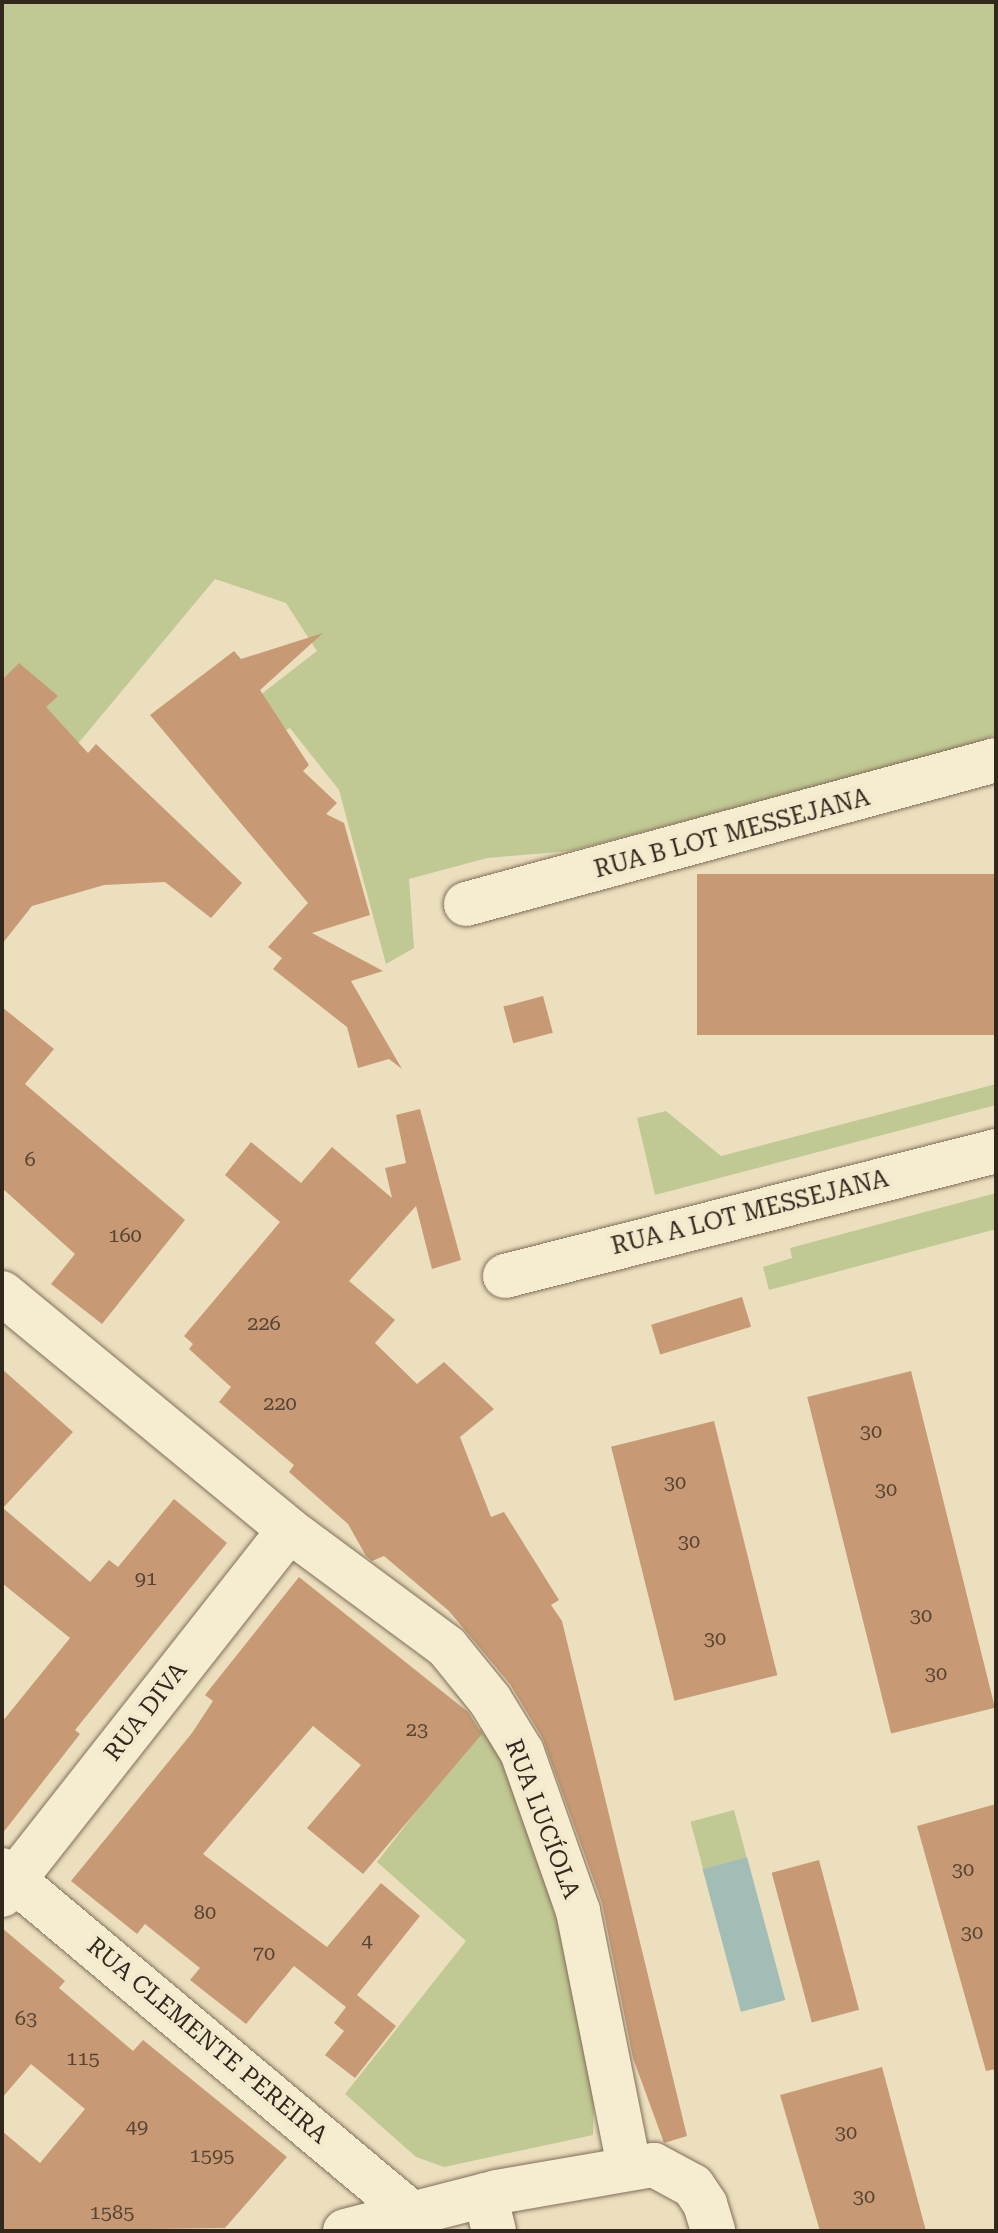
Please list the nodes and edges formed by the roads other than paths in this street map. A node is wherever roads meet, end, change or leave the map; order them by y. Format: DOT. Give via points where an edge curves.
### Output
graph roads {
  1 [pos="996,760"];
  2 [pos="466,904"];
  3 [pos="996,1151"];
  4 [pos="505,1276"];
  5 [pos="2,1293"];
  6 [pos="289,1530"];
  7 [pos="6,1881"];
  8 [pos="629,2167"];
  9 [pos="411,2213"];
  10 [pos="489,2213"];
  11 [pos="345,2231"];
  12 [pos="713,2231"];
  1 -- 2 [label="street, RUA B LOT MESSEJANA"];
  3 -- 4 [label="street, RUA A LOT MESSEJANA"];
  5 -- 6 [label="street, RUA LUCÍOLA"];
  6 -- 7 [label="street, RUA DIVA"];
  6 -- 8 [label="street, RUA LUCÍOLA" via="447,1647 522,1752 578,1911"];
  7 -- 9 [label="street, RUA CLEMENTE PEREIRA"];
  8 -- 10 [label="street"];
  8 -- 12 [label="street" via="654,2165 693,2186"];
  9 -- 10 [label="street"];
  9 -- 11 [label="street"];
}
